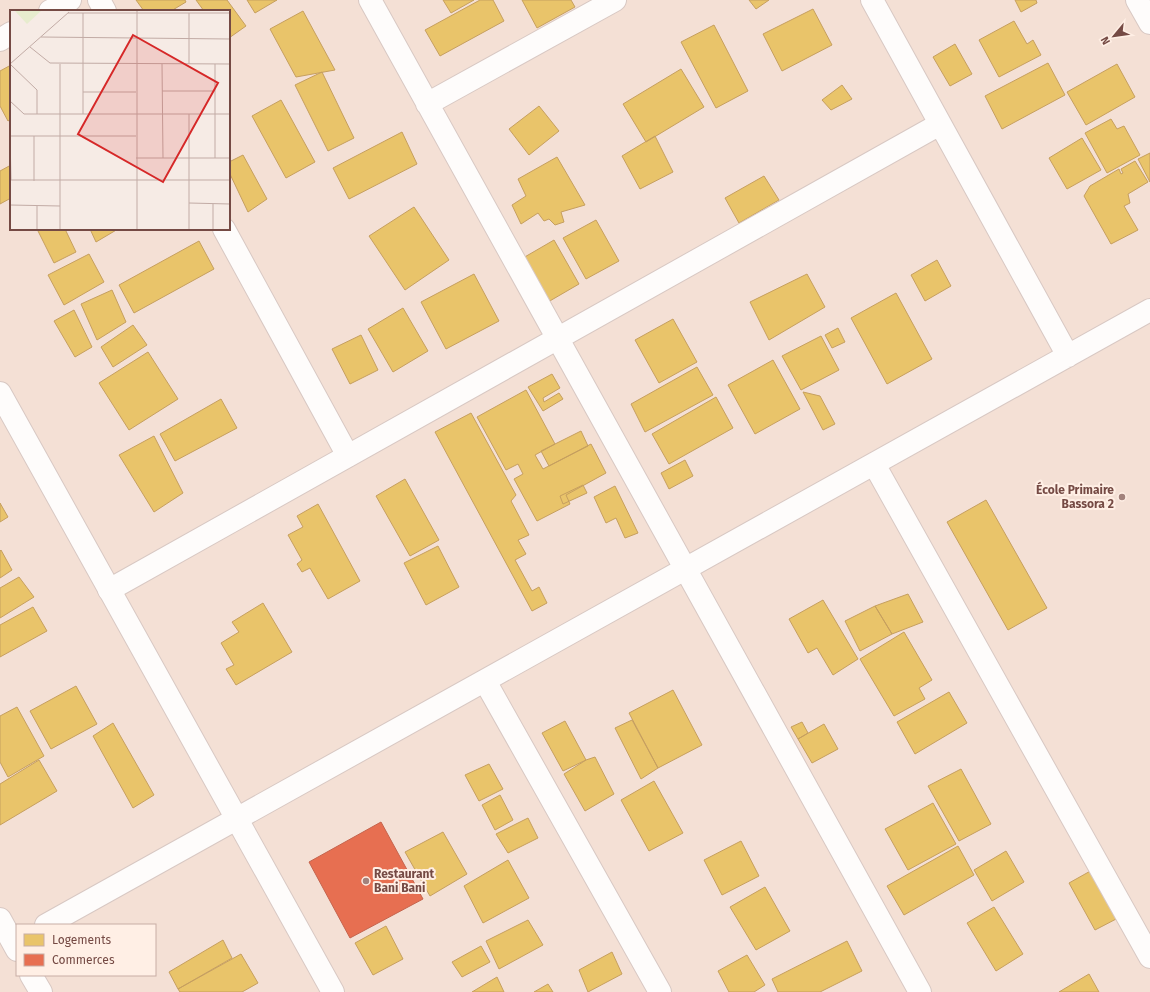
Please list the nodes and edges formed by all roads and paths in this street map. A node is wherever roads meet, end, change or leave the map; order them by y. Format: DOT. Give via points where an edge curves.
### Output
graph roads {
  1 [pos="70,0"];
  2 [pos="99,0"];
  3 [pos="370,0"];
  4 [pos="615,0"];
  5 [pos="872,0"];
  6 [pos="1137,0"];
  7 [pos="52,10"];
  8 [pos="104,10"];
  9 [pos="1150,23"];
  10 [pos="10,34"];
  11 [pos="0,40"];
  12 [pos="427,104"];
  13 [pos="940,124"];
  14 [pos="225,230"];
  15 [pos="1150,310"];
  16 [pos="557,338"];
  17 [pos="1068,356"];
  18 [pos="0,393"];
  19 [pos="348,456"];
  20 [pos="874,464"];
  21 [pos="685,569"];
  22 [pos="110,590"];
  23 [pos="485,681"];
  24 [pos="237,819"];
  25 [pos="0,919"];
  26 [pos="48,924"];
  27 [pos="12,946"];
  28 [pos="1150,957"];
  29 [pos="32,976"];
  30 [pos="41,992"];
  31 [pos="333,992"];
  32 [pos="660,992"];
  33 [pos="920,992"];
  1 -- 7 [label="street"];
  2 -- 8 [label="street"];
  3 -- 12 [label="street"];
  4 -- 12 [label="street"];
  5 -- 13 [label="street"];
  6 -- 9 [label="street"];
  10 -- 11 [label="street"];
  12 -- 16 [label="street"];
  13 -- 16 [label="street"];
  13 -- 17 [label="street"];
  14 -- 19 [label="street"];
  15 -- 17 [label="street"];
  16 -- 19 [label="street"];
  16 -- 21 [label="street"];
  17 -- 20 [label="street"];
  18 -- 22 [label="street"];
  19 -- 22 [label="street"];
  20 -- 21 [label="street"];
  20 -- 28 [label="street"];
  21 -- 23 [label="street"];
  21 -- 33 [label="street"];
  22 -- 24 [label="street"];
  23 -- 24 [label="street"];
  23 -- 32 [label="street"];
  24 -- 26 [label="street"];
  24 -- 31 [label="street"];
  25 -- 27 [label="street"];
  29 -- 30 [label="street"];
}
